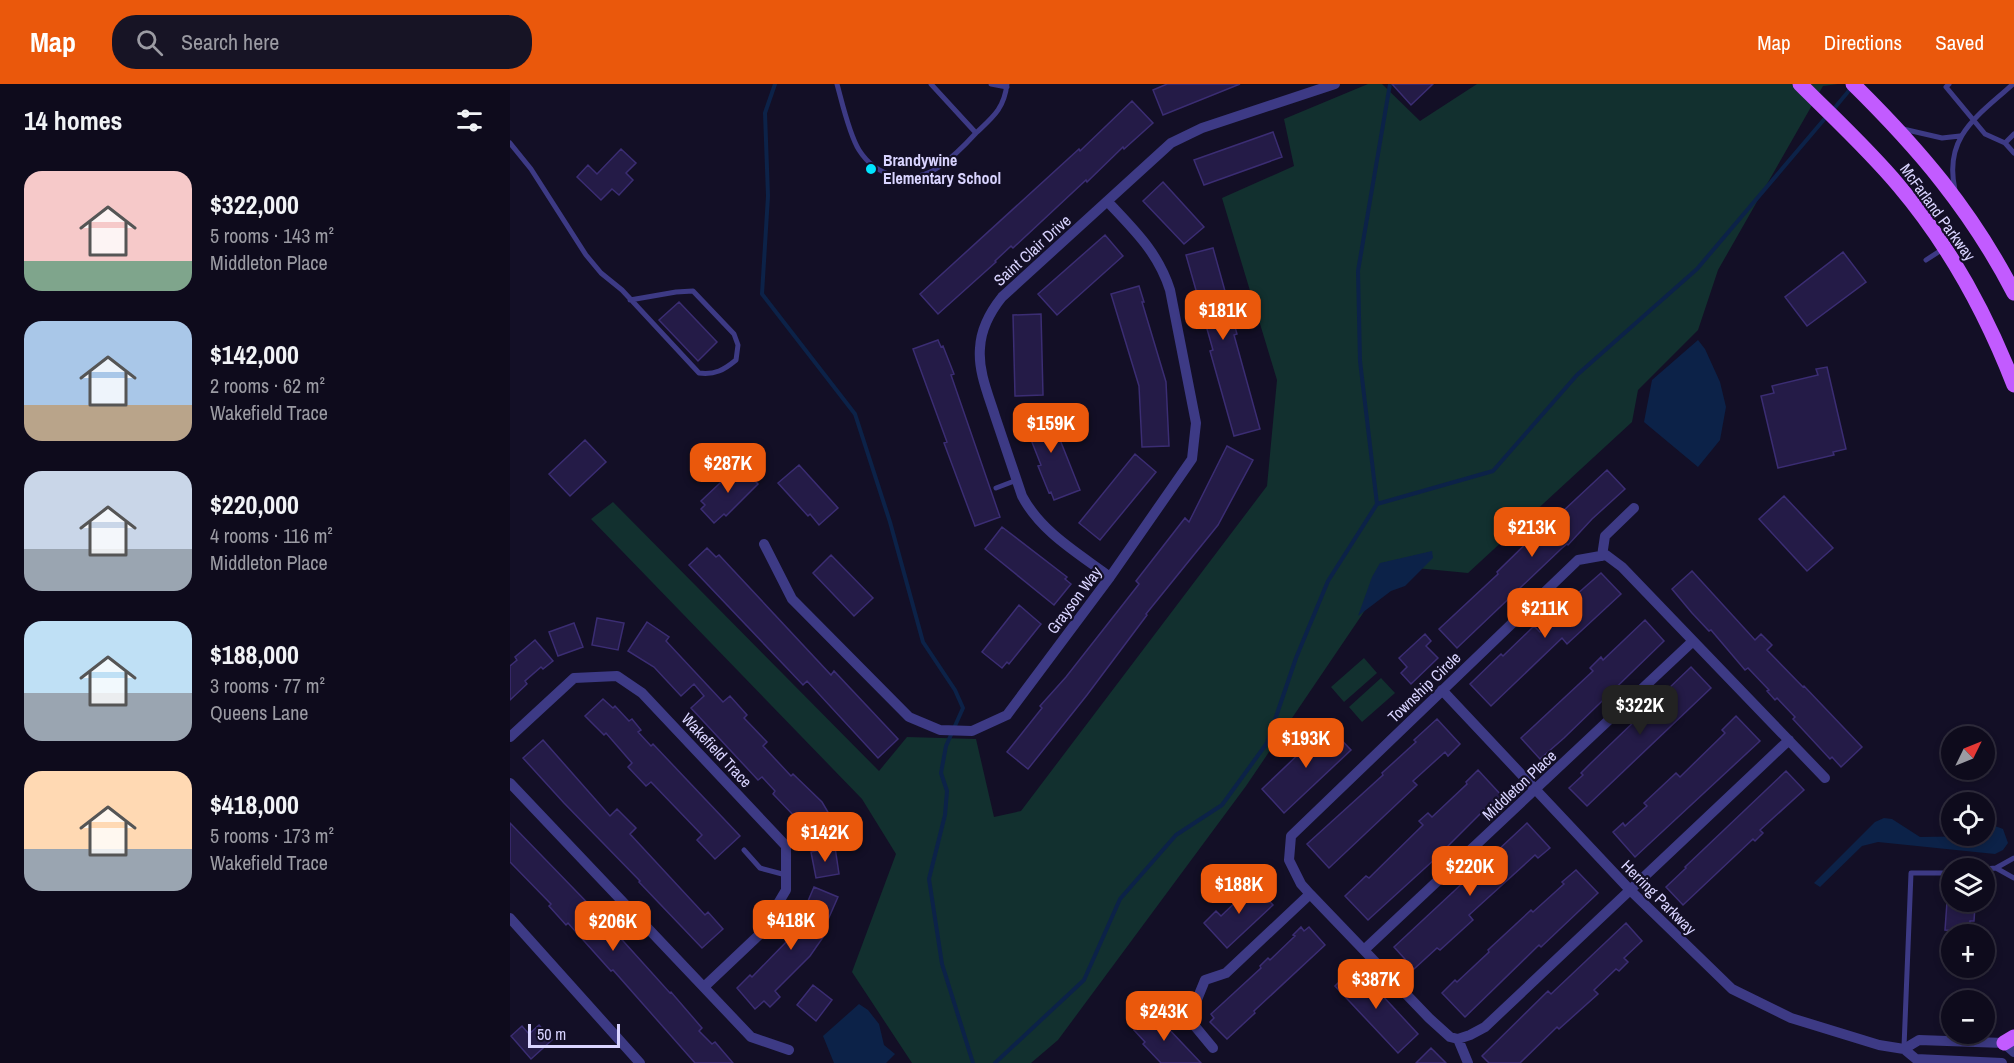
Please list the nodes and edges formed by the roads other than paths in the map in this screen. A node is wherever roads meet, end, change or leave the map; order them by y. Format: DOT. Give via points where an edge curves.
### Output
graph roads {
  1 [pos="837,84"];
  2 [pos="931,84"];
  3 [pos="991,84"];
  4 [pos="1335,84"];
  5 [pos="1800,84"];
  6 [pos="1853,84"];
  7 [pos="1949,84"];
  8 [pos="2013,84"];
  9 [pos="1006,85"];
  10 [pos="1973,120"];
  11 [pos="1896,127"];
  12 [pos="976,133"];
  13 [pos="2014,134"];
  14 [pos="1959,136"];
  15 [pos="510,143"];
  16 [pos="2005,143"];
  17 [pos="2014,153"];
  18 [pos="1957,200"];
  19 [pos="1108,202"];
  20 [pos="1945,249"];
  21 [pos="1926,260"];
  22 [pos="2014,292"];
  23 [pos="630,300"];
  24 [pos="1997,343"];
  25 [pos="2014,362"];
  26 [pos="2014,385"];
  27 [pos="1017,480"];
  28 [pos="996,488"];
  29 [pos="1634,508"];
  30 [pos="764,544"];
  31 [pos="1602,556"];
  32 [pos="1110,577"];
  33 [pos="1693,641"];
  34 [pos="1442,690"];
  35 [pos="510,737"];
  36 [pos="1789,740"];
  37 [pos="1825,778"];
  38 [pos="510,783"];
  39 [pos="1536,790"];
  40 [pos="744,850"];
  41 [pos="2014,858"];
  42 [pos="1996,868"];
  43 [pos="1941,873"];
  44 [pos="786,875"];
  45 [pos="2014,878"];
  46 [pos="1631,891"];
  47 [pos="1310,894"];
  48 [pos="510,918"];
  49 [pos="1364,950"];
  50 [pos="704,987"];
  51 [pos="1458,1038"];
  52 [pos="2012,1047"];
  53 [pos="1213,1048"];
  54 [pos="1904,1049"];
  55 [pos="789,1050"];
  56 [pos="639,1063"];
  57 [pos="1468,1063"];
  58 [pos="2003,1063"];
  1 -- 12 [label="lane" via="858,149 873,167 896,178 938,168"];
  2 -- 12 [label="lane"];
  3 -- 9 [label="lane"];
  4 -- 19 [label="street, Saint Clair Drive" via="1185,135 1171,143"];
  5 -- 20 [label="main road, McFarland Parkway" via="1898,185"];
  6 -- 11 [label="main road, McFarland Parkway"];
  7 -- 10 [label="lane" via="1946,87"];
  8 -- 10 [label="lane"];
  9 -- 12 [label="lane" via="1004,102"];
  10 -- 14 [label="lane"];
  10 -- 16 [label="lane" via="1985,135"];
  11 -- 14 [label="lane" via="1926,136"];
  11 -- 18 [label="main road, McFarland Parkway"];
  13 -- 16 [label="lane"];
  14 -- 18 [label="lane" via="1952,159"];
  15 -- 23 [label="lane" via="586,255"];
  16 -- 17 [label="lane"];
  18 -- 22 [label="main road, McFarland Parkway"];
  19 -- 27 [label="street, Saint Clair Drive" via="1002,297 981,335 983,378"];
  19 -- 32 [label="street, Grayson Way" via="1145,243 1165,275 1196,423 1192,459"];
  20 -- 21 [label="lane"];
  20 -- 24 [label="main road, McFarland Parkway"];
  23 -- 23 [label="lane" via="699,373 709,375 724,370 736,360 738,345 734,334 693,291"];
  24 -- 25 [label="main road"];
  24 -- 26 [label="main road, McFarland Parkway"];
  27 -- 28 [label="lane"];
  27 -- 32 [label="street, Saint Clair Drive" via="1038,521"];
  29 -- 31 [label="street" via="1605,536"];
  30 -- 32 [label="street, Grayson Way" via="792,599 909,717 940,730 972,731 1007,715"];
  31 -- 33 [label="street" via="1622,567"];
  31 -- 34 [label="street, Township Circle" via="1578,560"];
  33 -- 36 [label="street"];
  33 -- 39 [label="street, Middleton Place"];
  34 -- 39 [label="street, Herring Parkway"];
  34 -- 47 [label="street, Township Circle" via="1291,836 1289,860"];
  35 -- 44 [label="street, Wakefield Trace" via="574,678 617,676 642,693 786,846"];
  36 -- 37 [label="street"];
  36 -- 46 [label="street"];
  38 -- 50 [label="street"];
  39 -- 46 [label="street, Herring Parkway"];
  39 -- 49 [label="street, Middleton Place"];
  40 -- 44 [label="lane" via="760,868"];
  41 -- 42 [label="lane"];
  42 -- 45 [label="lane"];
  43 -- 54 [label="lane" via="1911,873"];
  44 -- 50 [label="street, Wakefield Trace" via="786,890 760,934"];
  46 -- 51 [label="street" via="1485,1027"];
  46 -- 54 [label="street, Herring Parkway" via="1732,989 1791,1018"];
  47 -- 49 [label="street, Township Circle"];
  47 -- 53 [label="street" via="1226,973 1205,980 1189,1019"];
  48 -- 56 [label="street"];
  49 -- 51 [label="street, Township Circle" via="1429,1018 1450,1037"];
  50 -- 55 [label="street" via="751,1036"];
  51 -- 57 [label="street"];
  52 -- 54 [label="street, Herring Parkway" via="1919,1040"];
  52 -- 58 [label="street, Herring Parkway"];
  54 -- 58 [label="street, Herring Parkway" via="1916,1059"];
}
